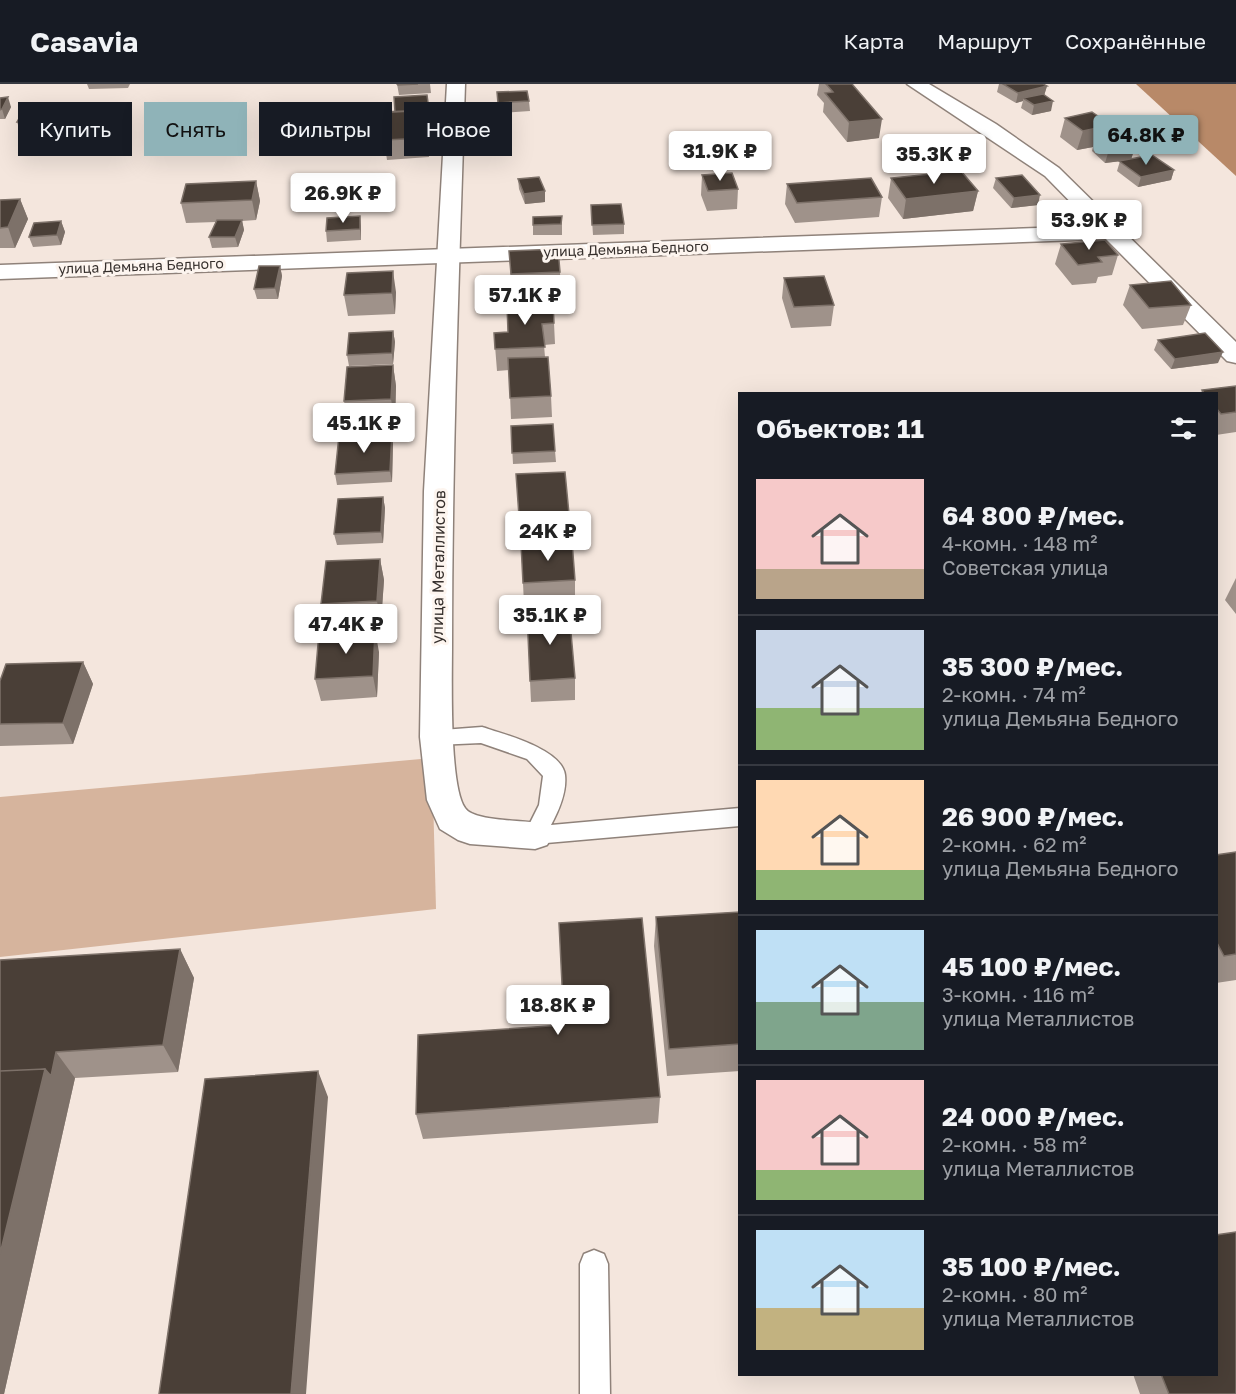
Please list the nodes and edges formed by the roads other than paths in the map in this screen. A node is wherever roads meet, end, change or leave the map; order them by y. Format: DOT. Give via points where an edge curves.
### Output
graph roads {
  1 [pos="456,84"];
  2 [pos="916,84"];
  3 [pos="1109,232"];
  4 [pos="450,255"];
  5 [pos="0,272"];
  6 [pos="1236,356"];
  7 [pos="436,737"];
  8 [pos="738,817"];
  9 [pos="534,835"];
  10 [pos="594,1264"];
  11 [pos="595,1394"];
  1 -- 4 [label="street, улица Металлистов"];
  2 -- 3 [label="street" via="1052,172"];
  3 -- 4 [label="street, улица Демьяна Бедного"];
  3 -- 6 [label="street"];
  4 -- 5 [label="street, улица Демьяна Бедного"];
  4 -- 7 [label="street, улица Металлистов" via="438,491"];
  7 -- 9 [label="street, улица Металлистов" via="444,800 452,819 470,830"];
  7 -- 9 [label="lane" via="482,735 534,753 554,774 550,805"];
  8 -- 9 [label="lane"];
  10 -- 11 [label="lane"];
}
